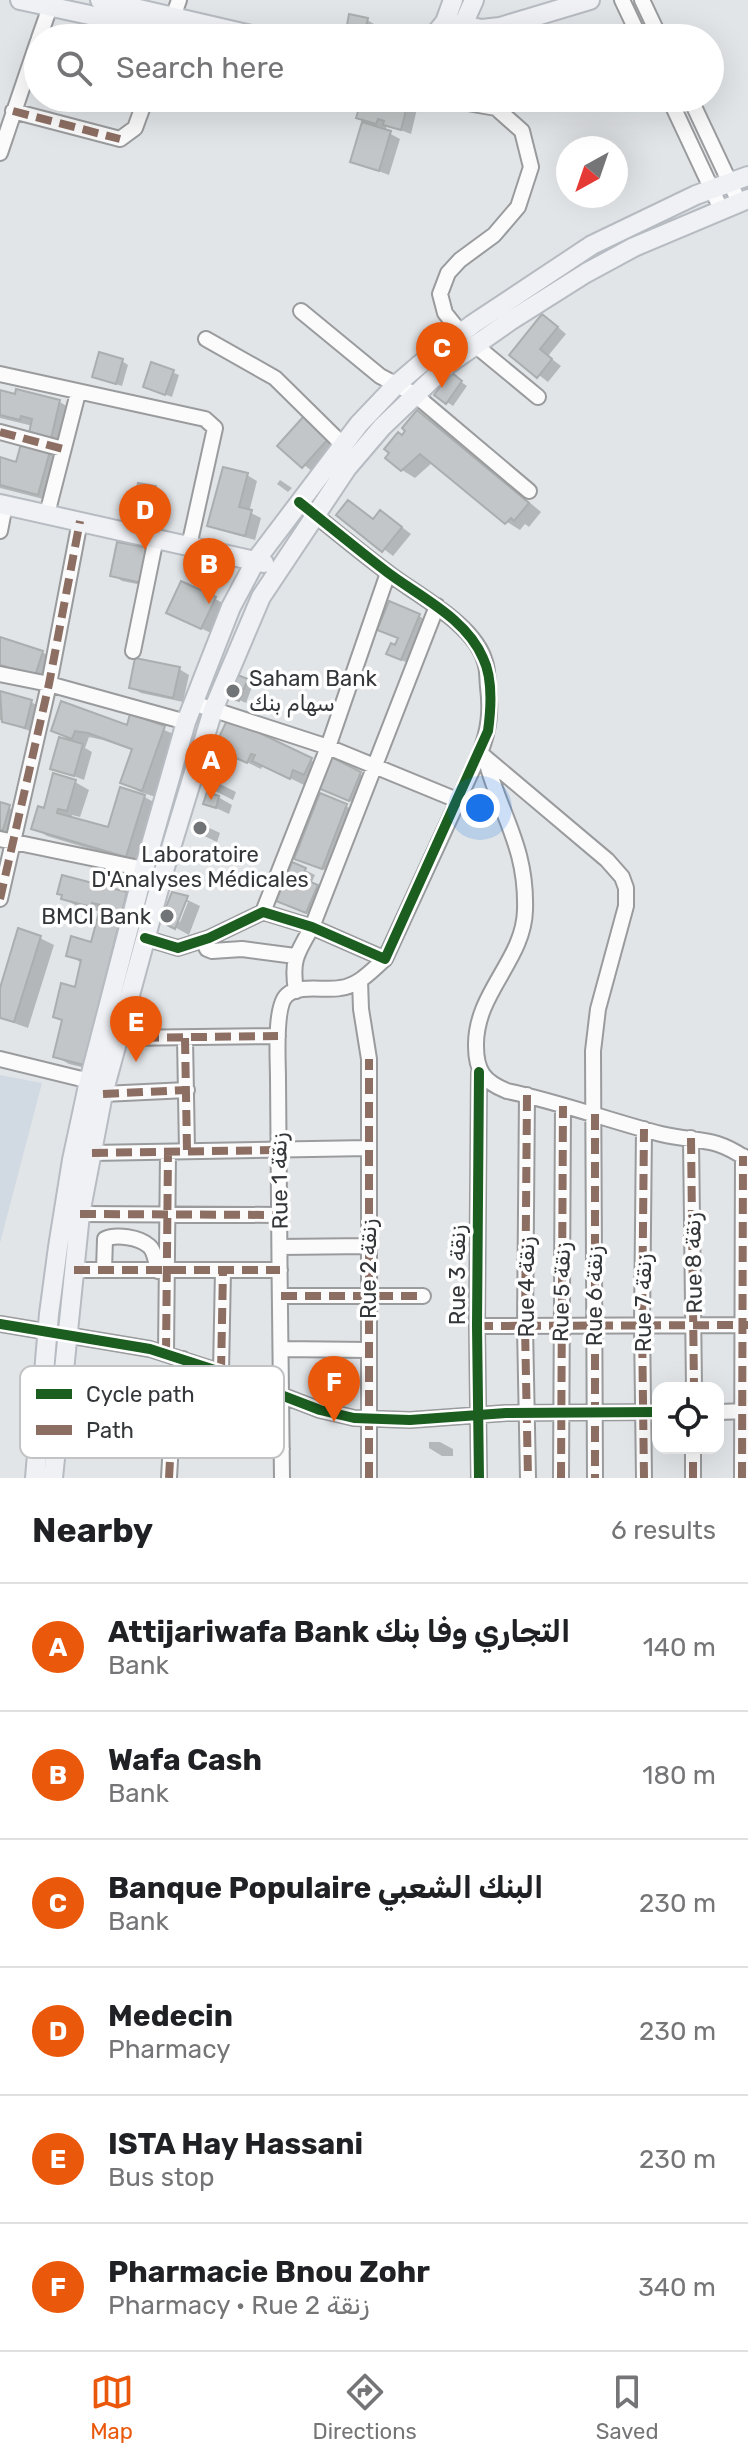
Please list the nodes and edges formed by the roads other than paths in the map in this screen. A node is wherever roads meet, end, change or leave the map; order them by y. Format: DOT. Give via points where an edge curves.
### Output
graph roads {
  1 [pos="20,0"];
  2 [pos="100,0"];
  3 [pos="453,0"];
  4 [pos="474,0"];
  5 [pos="590,0"];
  6 [pos="622,0"];
  7 [pos="642,0"];
  8 [pos="50,7"];
  9 [pos="172,22"];
  10 [pos="44,24"];
  11 [pos="453,24"];
  12 [pos="457,24"];
  13 [pos="510,24"];
  14 [pos="633,24"];
  15 [pos="653,24"];
  16 [pos="24,79"];
  17 [pos="13,111"];
  18 [pos="141,112"];
  19 [pos="501,112"];
  20 [pos="676,112"];
  21 [pos="698,112"];
  22 [pos="0,153"];
  23 [pos="739,179"];
  24 [pos="712,189"];
  25 [pos="743,200"];
  26 [pos="721,209"];
  27 [pos="301,311"];
  28 [pos="461,333"];
  29 [pos="206,339"];
  30 [pos="475,345"];
  31 [pos="0,374"];
  32 [pos="397,384"];
  33 [pos="78,393"];
  34 [pos="414,394"];
  35 [pos="538,397"];
  36 [pos="0,432"];
  37 [pos="343,445"];
  38 [pos="63,449"];
  39 [pos="529,491"];
  40 [pos="299,502"];
  41 [pos="3,504"];
  42 [pos="47,514"];
  43 [pos="314,514"];
  44 [pos="80,521"];
  45 [pos="0,531"];
  46 [pos="156,538"];
  47 [pos="189,546"];
  48 [pos="256,560"];
  49 [pos="278,569"];
  50 [pos="388,573"];
  51 [pos="437,606"];
  52 [pos="133,651"];
  53 [pos="0,674"];
  54 [pos="49,684"];
  55 [pos="193,703"];
  56 [pos="213,710"];
  57 [pos="186,722"];
  58 [pos="328,747"];
  59 [pos="483,755"];
  60 [pos="375,767"];
  61 [pos="457,800"];
  62 [pos="6,840"];
  63 [pos="144,869"];
  64 [pos="0,899"];
  65 [pos="263,912"];
  66 [pos="312,927"];
  67 [pos="145,938"];
  68 [pos="203,940"];
  69 [pos="295,956"];
  70 [pos="385,959"];
  71 [pos="360,981"];
  72 [pos="296,991"];
  73 [pos="278,1036"];
  74 [pos="119,1038"];
  75 [pos="185,1038"];
  76 [pos="0,1059"];
  77 [pos="479,1072"];
  78 [pos="99,1087"];
  79 [pos="187,1090"];
  80 [pos="527,1095"];
  81 [pos="563,1106"];
  82 [pos="595,1114"];
  83 [pos="644,1129"];
  84 [pos="691,1138"];
  85 [pos="369,1148"];
  86 [pos="278,1150"];
  87 [pos="187,1151"];
  88 [pos="168,1152"];
  89 [pos="92,1153"];
  90 [pos="746,1158"];
  91 [pos="80,1214"];
  92 [pos="168,1215"];
  93 [pos="279,1215"];
  94 [pos="368,1246"];
  95 [pos="280,1247"];
  96 [pos="74,1270"];
  97 [pos="104,1270"];
  98 [pos="223,1270"];
  99 [pos="280,1270"];
  100 [pos="163,1271"];
  101 [pos="368,1294"];
  102 [pos="281,1296"];
  103 [pos="423,1296"];
  104 [pos="0,1324"];
  105 [pos="642,1325"];
  106 [pos="744,1325"];
  107 [pos="477,1326"];
  108 [pos="560,1326"];
  109 [pos="593,1326"];
  110 [pos="694,1326"];
  111 [pos="525,1327"];
  112 [pos="48,1333"];
  113 [pos="67,1335"];
  114 [pos="281,1349"];
  115 [pos="369,1350"];
  116 [pos="166,1354"];
  117 [pos="183,1359"];
  118 [pos="45,1366"];
  119 [pos="64,1366"];
  120 [pos="183,1366"];
  121 [pos="203,1366"];
  122 [pos="221,1366"];
  123 [pos="281,1366"];
  124 [pos="694,1382"];
  125 [pos="284,1396"];
  126 [pos="527,1412"];
  127 [pos="651,1412"];
  128 [pos="724,1412"];
  129 [pos="745,1412"];
  130 [pos="560,1413"];
  131 [pos="595,1413"];
  132 [pos="477,1415"];
  133 [pos="369,1419"];
  134 [pos="693,1454"];
  135 [pos="37,1458"];
  136 [pos="55,1458"];
  137 [pos="170,1458"];
  138 [pos="35,1478"];
  139 [pos="53,1478"];
  140 [pos="169,1478"];
  141 [pos="369,1478"];
  142 [pos="479,1478"];
  143 [pos="528,1478"];
  144 [pos="561,1478"];
  145 [pos="595,1478"];
  146 [pos="644,1478"];
  147 [pos="693,1478"];
  148 [pos="742,1478"];
  1 -- 8 [label="main road"];
  2 -- 9 [label="main road"];
  3 -- 11 [label="main road"];
  4 -- 12 [label="main road"];
  5 -- 13 [label="main road"];
  6 -- 14 [label="street"];
  7 -- 15 [label="street"];
  8 -- 9 [label="main road"];
  8 -- 10 [label="street"];
  16 -- 17 [label="street"];
  17 -- 18 [label="street" via="120,139 135,128"];
  17 -- 22 [label="street"];
  19 -- 28 [label="street" via="522,131 531,167 518,207 448,273 440,294 445,313"];
  20 -- 24 [label="street"];
  21 -- 23 [label="street"];
  23 -- 24 [label="main road"];
  23 -- 25 [label="street"];
  24 -- 26 [label="street"];
  24 -- 28 [label="main road" via="592,245"];
  25 -- 26 [label="main road"];
  26 -- 30 [label="main road" via="586,273"];
  27 -- 32 [label="street"];
  28 -- 32 [label="main road"];
  29 -- 37 [label="street" via="275,378"];
  30 -- 34 [label="main road"];
  30 -- 35 [label="street"];
  31 -- 33 [label="street"];
  32 -- 34 [label="street"];
  32 -- 37 [label="main road"];
  33 -- 38 [label="street"];
  33 -- 47 [label="street" via="211,422 215,428"];
  34 -- 39 [label="street"];
  34 -- 43 [label="main road"];
  36 -- 38 [label="street"];
  37 -- 40 [label="main road"];
  38 -- 42 [label="street"];
  40 -- 43 [label="street"];
  40 -- 48 [label="main road"];
  41 -- 42 [label="main road"];
  41 -- 45 [label="street"];
  42 -- 44 [label="main road"];
  43 -- 49 [label="main road"];
  43 -- 50 [label="street"];
  44 -- 46 [label="main road"];
  44 -- 54 [label="street"];
  46 -- 47 [label="main road"];
  46 -- 52 [label="street"];
  47 -- 48 [label="main road"];
  48 -- 49 [label="main road"];
  48 -- 55 [label="main road"];
  49 -- 56 [label="main road"];
  50 -- 51 [label="street"];
  50 -- 58 [label="street"];
  51 -- 59 [label="street" via="467,633 485,661 491,710"];
  51 -- 60 [label="street"];
  53 -- 54 [label="street"];
  54 -- 57 [label="street"];
  54 -- 62 [label="street"];
  55 -- 56 [label="street"];
  55 -- 57 [label="main road"];
  56 -- 58 [label="street"];
  56 -- 67 [label="main road"];
  57 -- 63 [label="main road"];
  58 -- 60 [label="street"];
  58 -- 65 [label="street"];
  59 -- 61 [label="street"];
  59 -- 77 [label="street, Rue 3 زنقة" via="520,851 525,915 476,1029"];
  59 -- 82 [label="street, Rue 6 زنقة" via="607,860 626,888 626,906 598,1009"];
  60 -- 61 [label="street"];
  60 -- 66 [label="street"];
  61 -- 70 [label="street"];
  62 -- 63 [label="street"];
  62 -- 64 [label="street"];
  63 -- 78 [label="main road"];
  65 -- 66 [label="street"];
  65 -- 68 [label="street"];
  66 -- 69 [label="street"];
  66 -- 70 [label="street"];
  67 -- 68 [label="street" via="178,948"];
  67 -- 74 [label="main road"];
  68 -- 69 [label="street" via="212,951"];
  69 -- 72 [label="street"];
  70 -- 71 [label="street"];
  71 -- 72 [label="street" via="342,988"];
  71 -- 85 [label="street, Rue 2 زنقة" via="369,1059"];
  72 -- 73 [label="street, Rue 1 زنقة" via="281,1004"];
  73 -- 75 [label="street"];
  73 -- 86 [label="street, Rue 1 زنقة"];
  74 -- 75 [label="street"];
  74 -- 78 [label="main road"];
  75 -- 79 [label="street"];
  76 -- 78 [label="street"];
  77 -- 80 [label="street" via="490,1084"];
  77 -- 107 [label="street, Rue 3 زنقة"];
  78 -- 79 [label="street"];
  78 -- 89 [label="main road"];
  78 -- 112 [label="main road" via="69,1174"];
  79 -- 87 [label="street"];
  80 -- 81 [label="street"];
  80 -- 111 [label="street, Rue 4 زنقة"];
  81 -- 82 [label="street"];
  81 -- 108 [label="street, Rue 5 زنقة"];
  82 -- 83 [label="street"];
  82 -- 109 [label="street, Rue 6 زنقة"];
  83 -- 84 [label="street"];
  83 -- 105 [label="street, Rue 7 زنقة"];
  84 -- 90 [label="street" via="708,1139"];
  84 -- 110 [label="street, Rue 8 زنقة"];
  85 -- 86 [label="street"];
  85 -- 94 [label="street, Rue 2 زنقة"];
  86 -- 87 [label="street"];
  86 -- 93 [label="street, Rue 1 زنقة"];
  87 -- 88 [label="street"];
  88 -- 89 [label="street"];
  88 -- 92 [label="street"];
  89 -- 91 [label="main road"];
  90 -- 106 [label="street"];
  91 -- 92 [label="street"];
  91 -- 96 [label="main road"];
  92 -- 93 [label="street"];
  92 -- 100 [label="street"];
  93 -- 95 [label="street, Rue 1 زنقة"];
  94 -- 95 [label="street"];
  94 -- 101 [label="street, Rue 2 زنقة"];
  95 -- 99 [label="street, Rue 1 زنقة"];
  96 -- 97 [label="street"];
  96 -- 113 [label="main road"];
  97 -- 100 [label="street"];
  97 -- 100 [label="street" via="105,1239 121,1236 148,1245"];
  98 -- 99 [label="street"];
  98 -- 100 [label="street"];
  98 -- 122 [label="street"];
  99 -- 102 [label="street, Rue 1 زنقة"];
  100 -- 116 [label="street"];
  101 -- 102 [label="street"];
  101 -- 103 [label="street"];
  101 -- 115 [label="street, Rue 2 زنقة"];
  102 -- 114 [label="street, Rue 1 زنقة"];
  104 -- 112 [label="street"];
  105 -- 109 [label="street"];
  105 -- 110 [label="street"];
  105 -- 127 [label="street, Rue 7 زنقة"];
  106 -- 110 [label="street"];
  106 -- 129 [label="street"];
  107 -- 111 [label="street"];
  107 -- 132 [label="street, Rue 3 زنقة"];
  108 -- 109 [label="street"];
  108 -- 111 [label="street"];
  108 -- 130 [label="street, Rue 5 زنقة"];
  109 -- 131 [label="street, Rue 6 زنقة"];
  110 -- 124 [label="street, Rue 8 زنقة"];
  111 -- 126 [label="street, Rue 4 زنقة"];
  112 -- 113 [label="street"];
  112 -- 118 [label="main road"];
  113 -- 116 [label="street"];
  113 -- 119 [label="main road"];
  114 -- 115 [label="street"];
  114 -- 123 [label="street, Rue 1 زنقة"];
  115 -- 133 [label="street, Rue 2 زنقة"];
  116 -- 117 [label="street"];
  117 -- 120 [label="street"];
  117 -- 121 [label="street"];
  125 -- 133 [label="street" via="320,1410"];
  126 -- 130 [label="street"];
  126 -- 132 [label="street"];
  126 -- 143 [label="street, Rue 4 زنقة"];
  127 -- 131 [label="street"];
  127 -- 146 [label="street, Rue 7 زنقة"];
  128 -- 129 [label="street"];
  129 -- 148 [label="street"];
  130 -- 131 [label="street"];
  130 -- 144 [label="street, Rue 5 زنقة"];
  131 -- 145 [label="street, Rue 6 زنقة"];
  132 -- 133 [label="street"];
  132 -- 142 [label="street, Rue 3 زنقة"];
  133 -- 141 [label="street, Rue 2 زنقة"];
  134 -- 147 [label="street"];
  135 -- 138 [label="main road"];
  136 -- 139 [label="main road"];
  137 -- 140 [label="street"];
}
